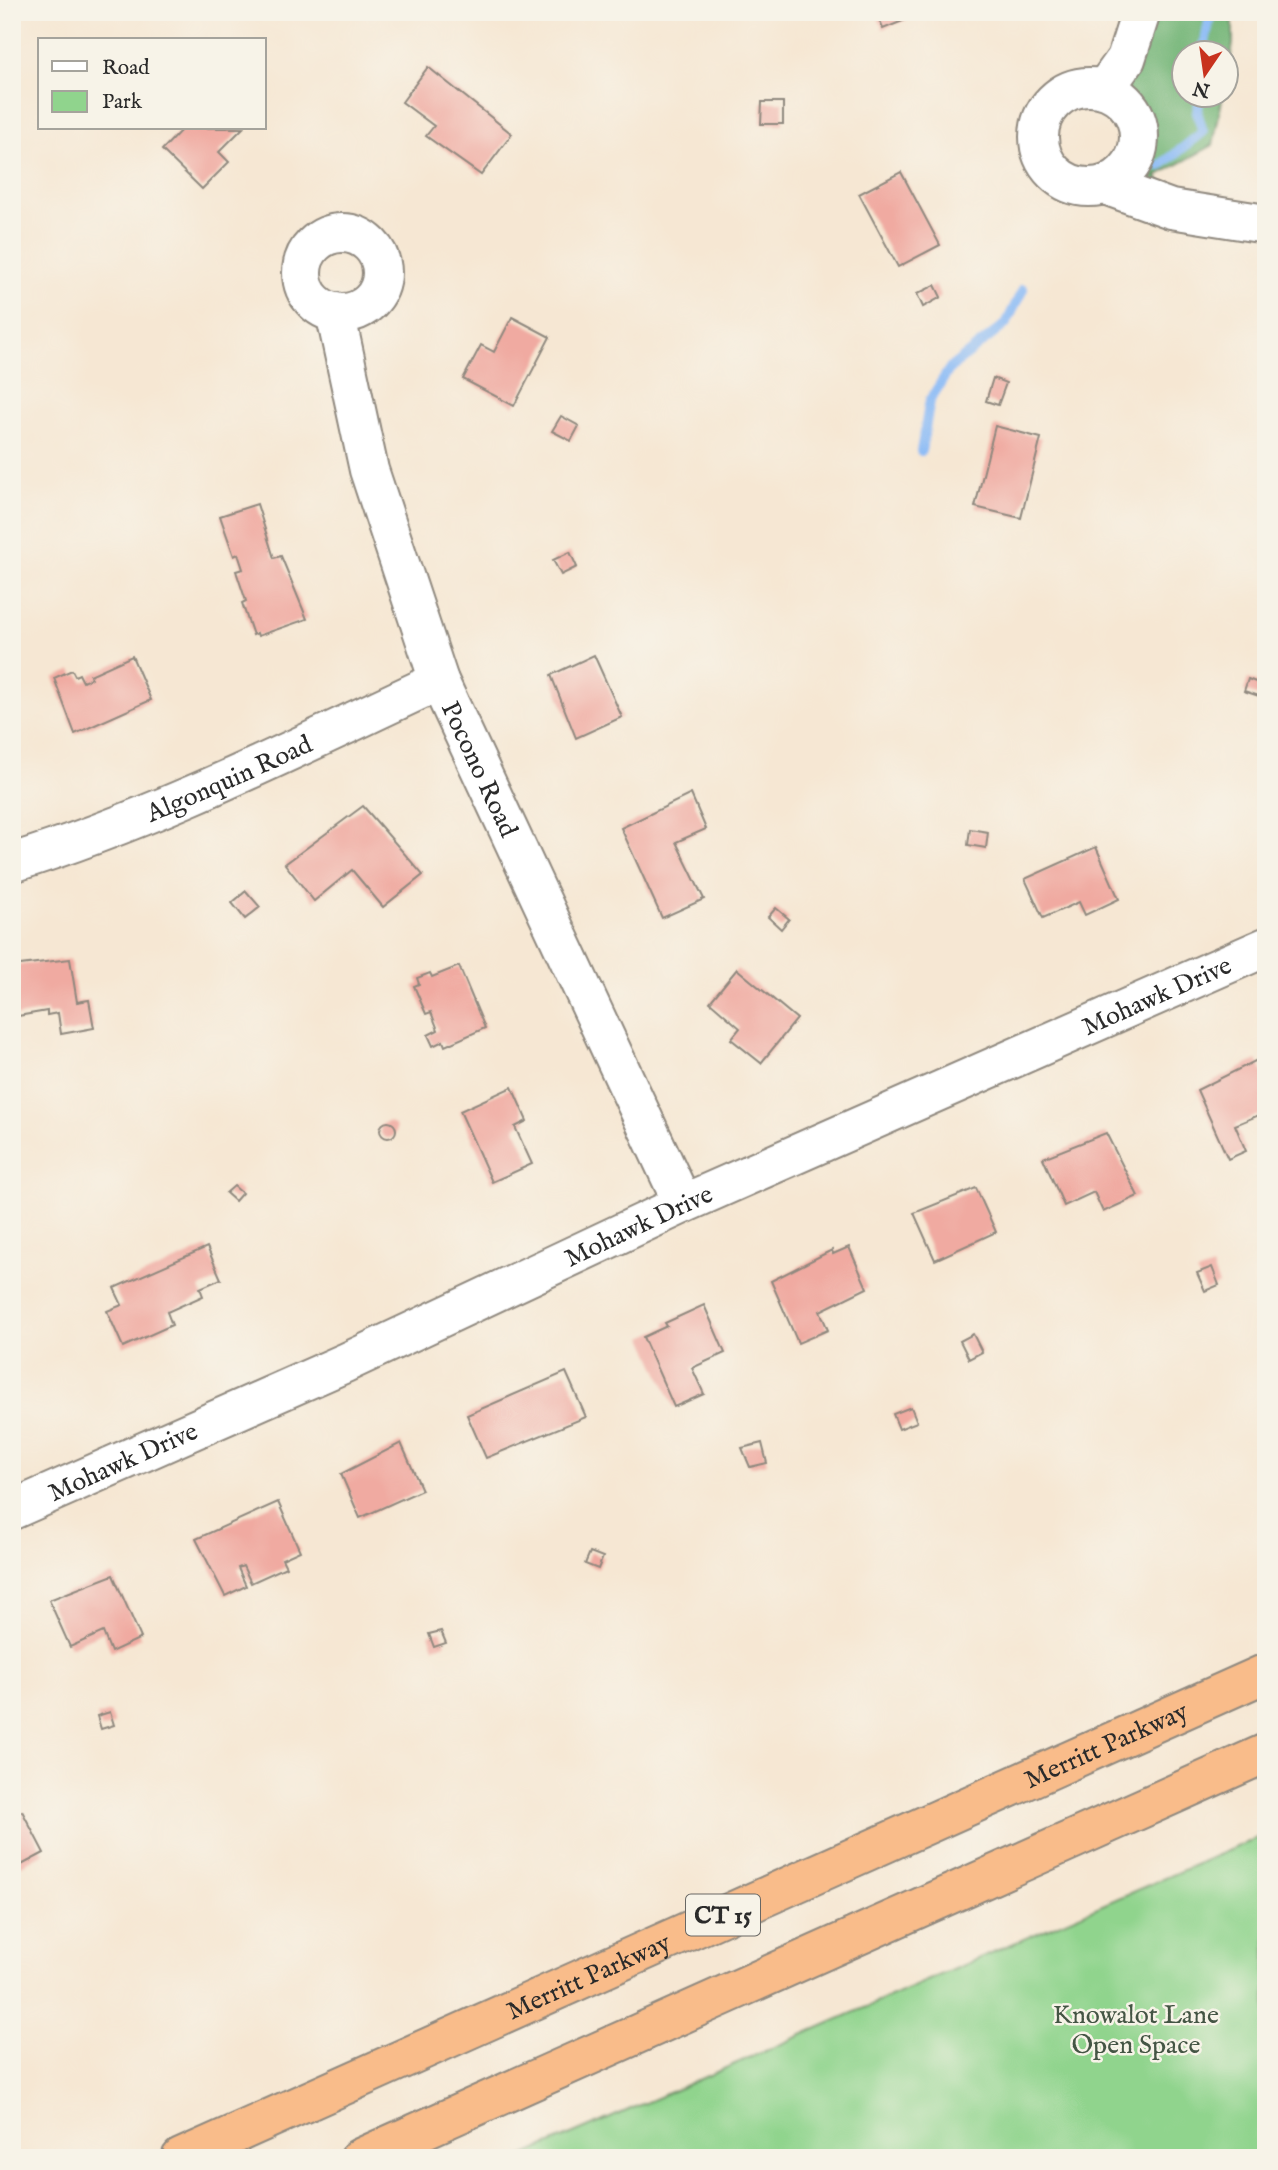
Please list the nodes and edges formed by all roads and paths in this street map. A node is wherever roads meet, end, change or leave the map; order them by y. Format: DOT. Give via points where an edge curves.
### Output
graph roads {
  1 [pos="1141,12"];
  2 [pos="1105,89"];
  3 [pos="1105,184"];
  4 [pos="1266,224"];
  5 [pos="335,312"];
  6 [pos="439,681"];
  7 [pos="12,863"];
  8 [pos="1266,947"];
  9 [pos="683,1204"];
  10 [pos="12,1510"];
  11 [pos="1266,1674"];
  12 [pos="1266,1753"];
  13 [pos="181,2158"];
  14 [pos="360,2158"];
  1 -- 2 [label="street" via="1126,59"];
  2 -- 3 [label="street" via="1121,97 1132,111 1139,128 1139,146 1126,170"];
  2 -- 3 [label="street" via="1087,86 1055,98 1039,128 1039,145 1055,175 1079,185"];
  3 -- 4 [label="street" via="1171,209"];
  5 -- 6 [label="street, Pocono Road" via="369,470"];
  6 -- 7 [label="street, Algonquin Road" via="205,789 78,843"];
  6 -- 9 [label="street, Pocono Road"];
  8 -- 9 [label="street, Mohawk Drive"];
  9 -- 10 [label="street, Mohawk Drive" via="345,1363"];
  11 -- 13 [label="highway, Merritt Parkway / CT 15"];
  12 -- 14 [label="highway"];
}
